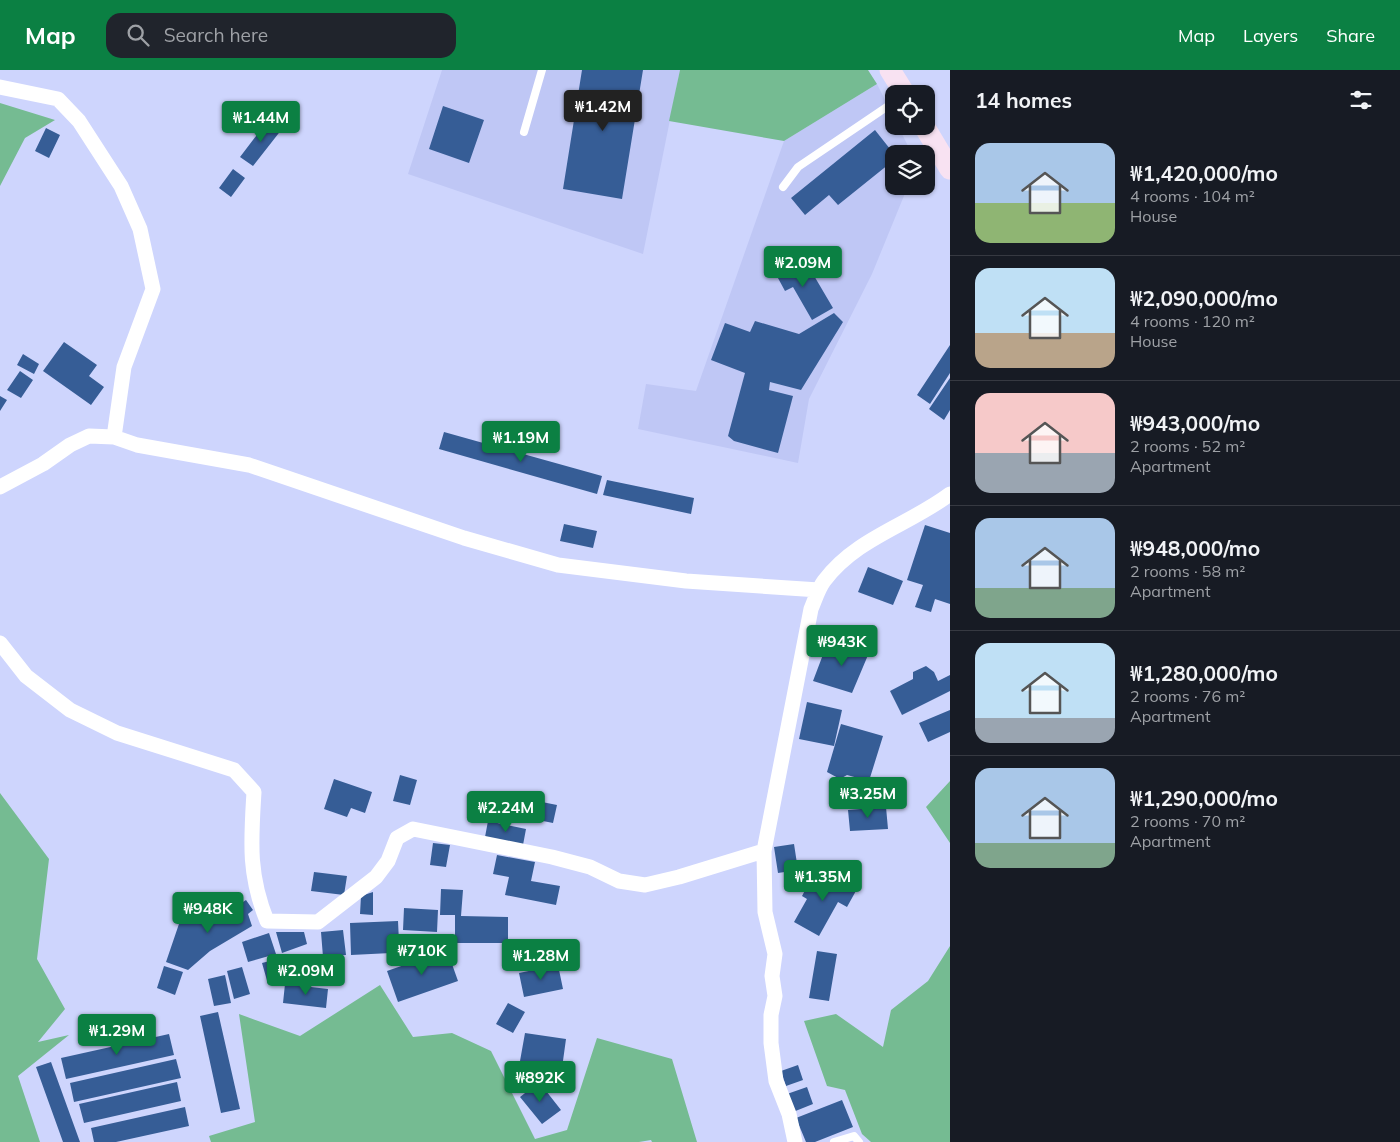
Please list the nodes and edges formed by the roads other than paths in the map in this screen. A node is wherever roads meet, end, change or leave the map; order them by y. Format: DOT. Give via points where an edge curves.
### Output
graph roads {
  1 [pos="542,70"];
  2 [pos="890,70"];
  3 [pos="899,85"];
  4 [pos="0,87"];
  5 [pos="885,108"];
  6 [pos="524,132"];
  7 [pos="929,135"];
  8 [pos="950,169"];
  9 [pos="783,187"];
  10 [pos="114,437"];
  11 [pos="0,487"];
  12 [pos="950,494"];
  13 [pos="819,590"];
  14 [pos="0,643"];
  15 [pos="764,851"];
  16 [pos="795,1142"];
  17 [pos="834,1142"];
  18 [pos="859,1142"];
  1 -- 6 [label="lane"];
  2 -- 3 [label="street"];
  4 -- 10 [label="street" via="58,99 79,121 121,186 140,229 153,289 124,367"];
  5 -- 9 [label="lane" via="798,167"];
  7 -- 8 [label="street"];
  10 -- 11 [label="street" via="89,436"];
  10 -- 13 [label="street" via="249,465 464,538 558,565 686,581"];
  12 -- 13 [label="street" via="932,508 872,539 847,556"];
  13 -- 15 [label="street" via="811,609"];
  14 -- 15 [label="street" via="26,676 70,710 117,733 234,770 254,792 251,853 256,894 267,921 318,922 376,877 388,861 396,838 413,829 552,856 590,867 620,881 645,885"];
  15 -- 16 [label="street" via="765,912 775,954 771,1043 776,1080"];
  17 -- 18 [label="lane" via="854,1136"];
}
